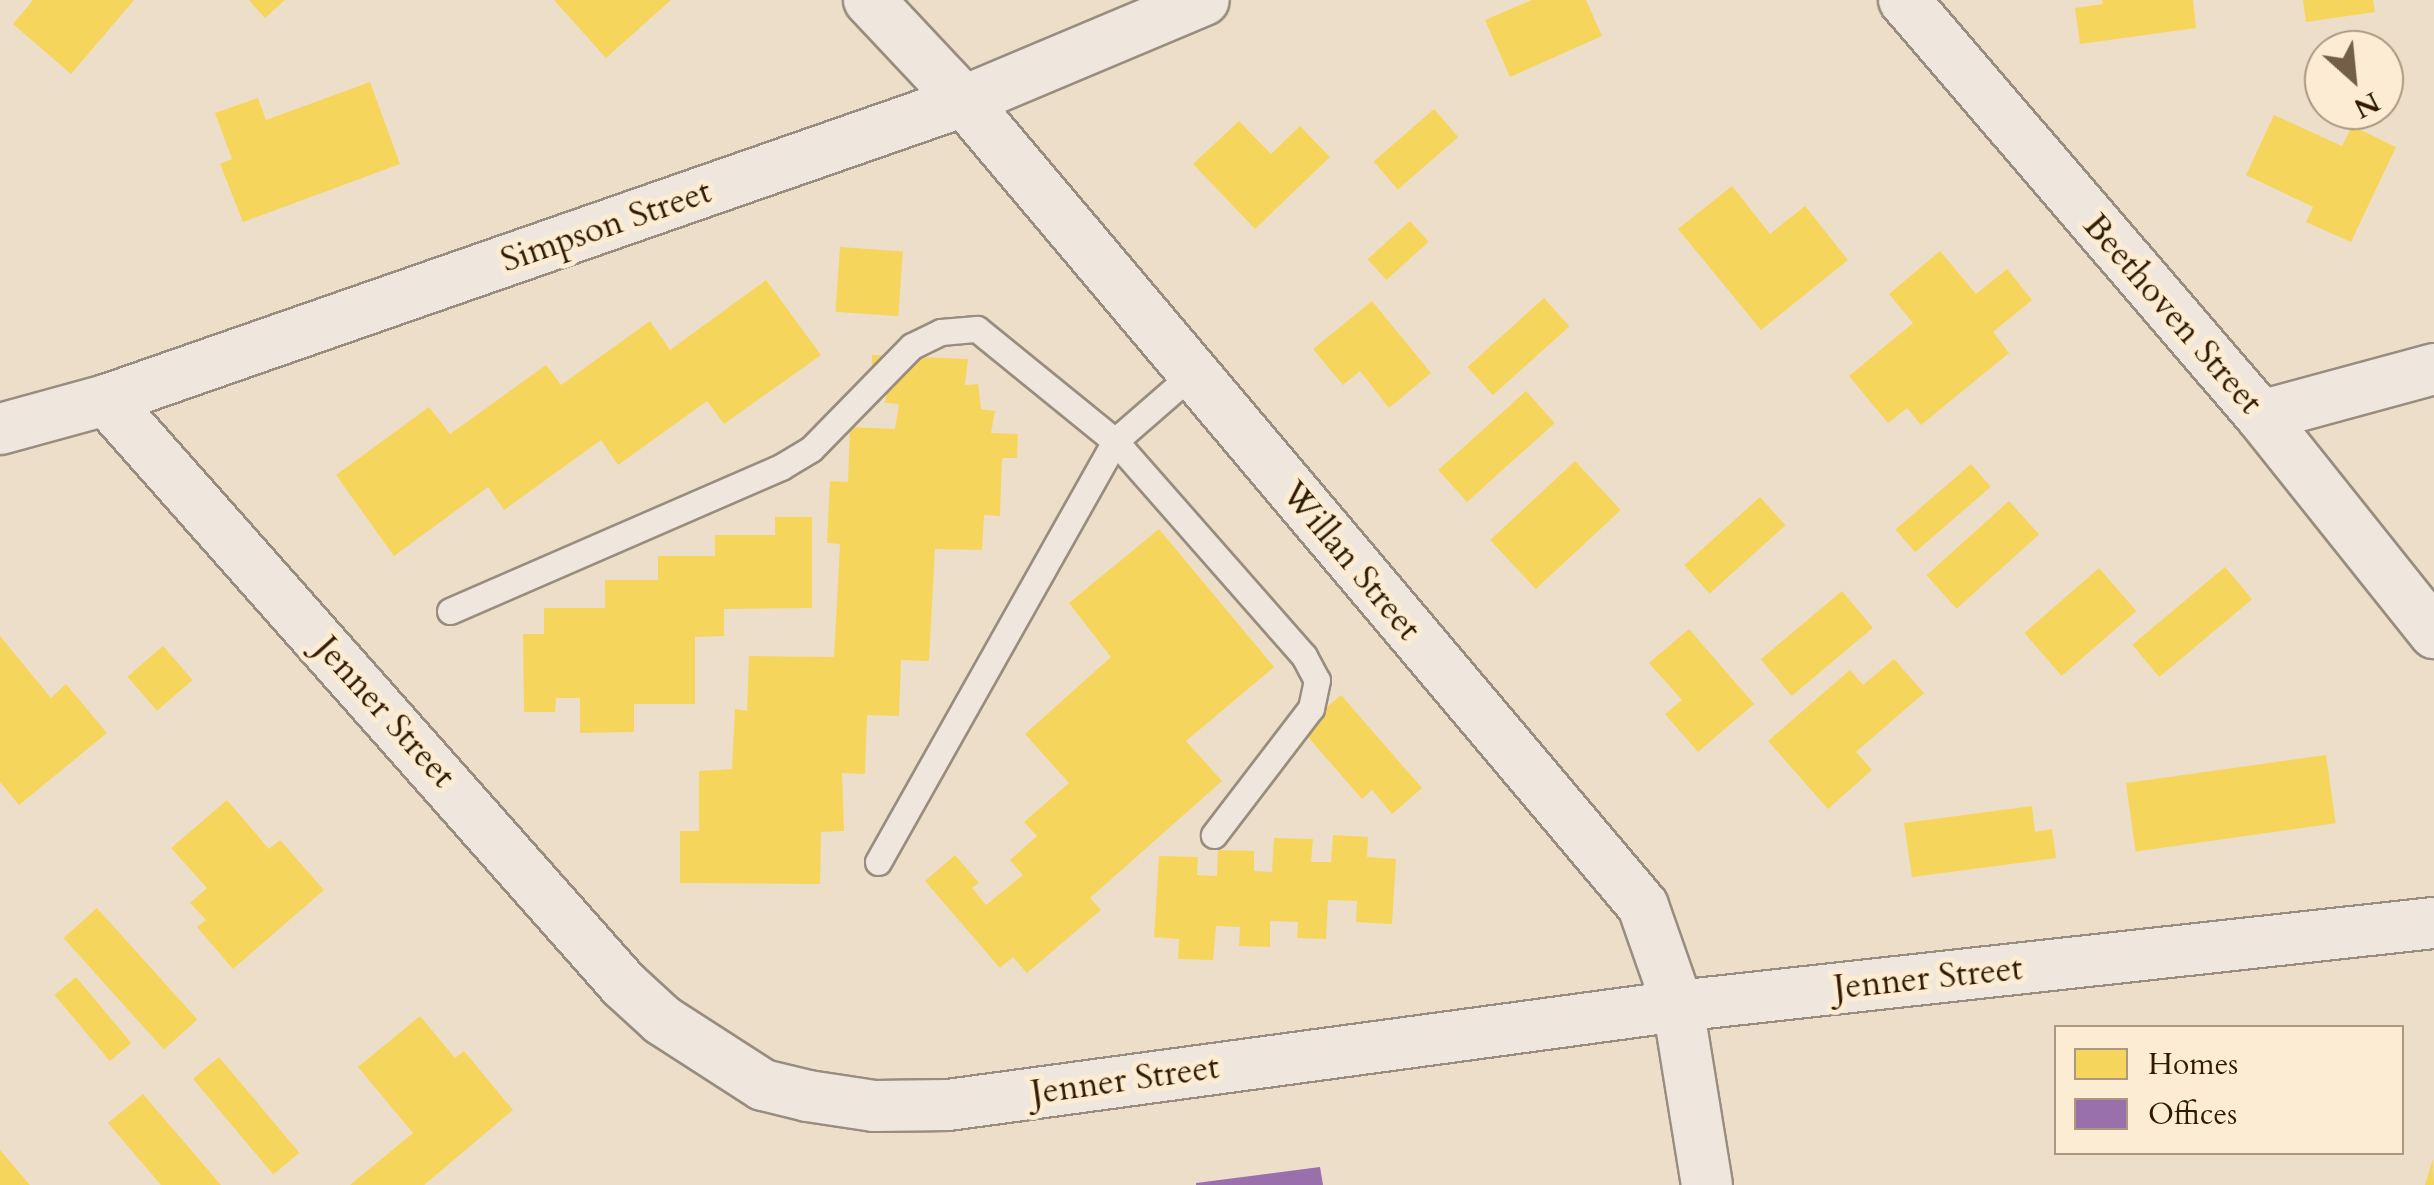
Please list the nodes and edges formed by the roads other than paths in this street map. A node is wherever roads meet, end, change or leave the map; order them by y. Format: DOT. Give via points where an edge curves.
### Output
graph roads {
  1 [pos="870,0"];
  2 [pos="1204,0"];
  3 [pos="1904,0"];
  4 [pos="964,101"];
  5 [pos="2434,369"];
  6 [pos="1192,374"];
  7 [pos="106,400"];
  8 [pos="2261,416"];
  9 [pos="0,429"];
  10 [pos="1114,441"];
  11 [pos="450,611"];
  12 [pos="2434,633"];
  13 [pos="1214,835"];
  14 [pos="878,862"];
  15 [pos="2434,923"];
  16 [pos="1678,1006"];
  17 [pos="1707,1185"];
  1 -- 4 [label="street, Willan Street"];
  2 -- 4 [label="street, Simpson Street"];
  3 -- 8 [label="street, Beethoven Street"];
  4 -- 6 [label="street, Willan Street"];
  4 -- 7 [label="street, Simpson Street"];
  5 -- 8 [label="street"];
  6 -- 10 [label="lane"];
  6 -- 16 [label="street, Willan Street" via="1643,906"];
  7 -- 9 [label="street, Simpson Street"];
  7 -- 16 [label="street, Jenner Street" via="624,985 662,1020 763,1086 874,1106 948,1105"];
  8 -- 12 [label="street, Beethoven Street"];
  10 -- 11 [label="lane" via="977,329 941,332 912,346 811,449 781,467"];
  10 -- 13 [label="lane" via="1304,656 1317,680 1310,708"];
  10 -- 14 [label="lane"];
  15 -- 16 [label="street, Jenner Street"];
  16 -- 17 [label="street, Willan Street"];
}
